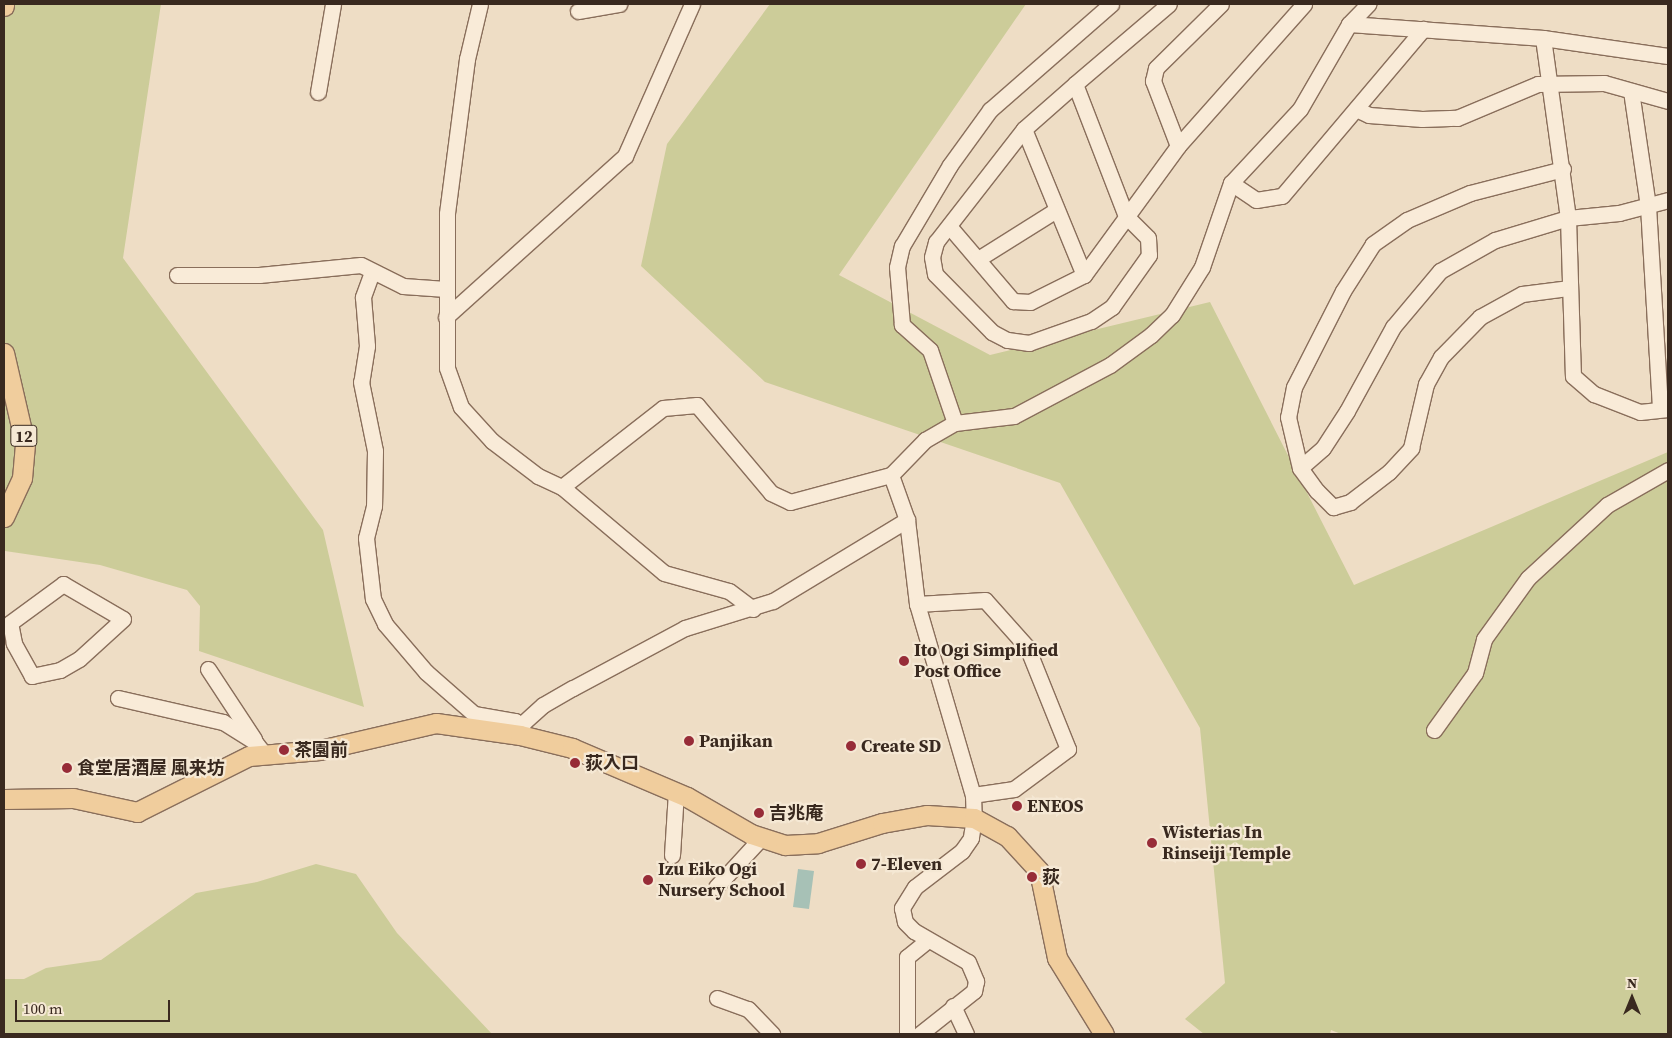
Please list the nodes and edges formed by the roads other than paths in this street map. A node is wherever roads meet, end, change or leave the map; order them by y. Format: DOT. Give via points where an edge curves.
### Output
graph roads {
  1 [pos="334,4"];
  2 [pos="480,4"];
  3 [pos="619,4"];
  4 [pos="692,4"];
  5 [pos="1111,4"];
  6 [pos="1170,4"];
  7 [pos="1221,4"];
  8 [pos="1304,4"];
  9 [pos="1368,4"];
  10 [pos="578,11"];
  11 [pos="1349,24"];
  12 [pos="1423,29"];
  13 [pos="1543,38"];
  14 [pos="1668,56"];
  15 [pos="1075,84"];
  16 [pos="1551,85"];
  17 [pos="1631,91"];
  18 [pos="318,92"];
  19 [pos="1668,101"];
  20 [pos="1356,109"];
  21 [pos="1024,129"];
  22 [pos="1178,146"];
  23 [pos="1563,168"];
  24 [pos="1231,183"];
  25 [pos="1668,200"];
  26 [pos="1648,206"];
  27 [pos="1056,210"];
  28 [pos="1126,216"];
  29 [pos="1568,218"];
  30 [pos="950,226"];
  31 [pos="978,259"];
  32 [pos="372,272"];
  33 [pos="177,275"];
  34 [pos="1084,275"];
  35 [pos="1568,288"];
  36 [pos="446,289"];
  37 [pos="1662,302"];
  38 [pos="446,317"];
  39 [pos="4,353"];
  40 [pos="1664,363"];
  41 [pos="1664,409"];
  42 [pos="955,423"];
  43 [pos="1300,468"];
  44 [pos="1668,470"];
  45 [pos="891,475"];
  46 [pos="562,487"];
  47 [pos="4,518"];
  48 [pos="907,520"];
  49 [pos="917,604"];
  50 [pos="753,609"];
  51 [pos="9,644"];
  52 [pos="208,669"];
  53 [pos="118,698"];
  54 [pos="1434,730"];
  55 [pos="520,735"];
  56 [pos="260,749"];
  57 [pos="676,792"];
  58 [pos="973,795"];
  59 [pos="4,799"];
  60 [pos="974,818"];
  61 [pos="761,838"];
  62 [pos="672,855"];
  63 [pos="716,887"];
  64 [pos="928,940"];
  65 [pos="717,998"];
  66 [pos="953,1006"];
  67 [pos="772,1034"];
  68 [pos="906,1034"];
  69 [pos="920,1034"];
  70 [pos="966,1034"];
  71 [pos="1105,1034"];
  1 -- 18 [label="street"];
  2 -- 36 [label="street" via="467,59 447,214"];
  3 -- 10 [label="street"];
  4 -- 38 [label="street" via="625,156"];
  5 -- 42 [label="street" via="990,110 950,165 902,246 897,267 902,325 910,337 930,350"];
  6 -- 15 [label="street"];
  7 -- 22 [label="street" via="1156,68 1153,81"];
  8 -- 22 [label="street"];
  9 -- 11 [label="street"];
  11 -- 12 [label="street"];
  11 -- 24 [label="street" via="1300,109"];
  12 -- 13 [label="street"];
  12 -- 20 [label="street"];
  13 -- 14 [label="street"];
  13 -- 16 [label="street"];
  15 -- 21 [label="street"];
  15 -- 28 [label="street"];
  16 -- 17 [label="street" via="1604,83"];
  16 -- 20 [label="street" via="1522,87 1452,118 1369,115"];
  16 -- 23 [label="street"];
  17 -- 19 [label="street"];
  17 -- 26 [label="street"];
  20 -- 24 [label="street" via="1282,196 1256,200"];
  21 -- 27 [label="street"];
  21 -- 30 [label="street"];
  22 -- 28 [label="street"];
  23 -- 29 [label="street"];
  23 -- 43 [label="street" via="1470,193 1407,220 1373,244 1343,291 1294,387 1288,417"];
  24 -- 42 [label="street" via="1202,267 1172,315 1151,334 1101,370 1014,416"];
  25 -- 26 [label="street"];
  26 -- 29 [label="street"];
  26 -- 37 [label="street"];
  27 -- 31 [label="street"];
  27 -- 34 [label="street"];
  28 -- 30 [label="street" via="1148,238 1149,255 1134,279 1112,307 1091,321 1029,343 1007,340 992,332 935,274 932,257 936,242"];
  28 -- 34 [label="street"];
  29 -- 35 [label="street"];
  29 -- 43 [label="street" via="1495,240 1440,271 1393,327 1323,448"];
  30 -- 31 [label="street"];
  31 -- 34 [label="street" via="1013,301 1030,302"];
  32 -- 33 [label="street" via="361,265 259,276"];
  32 -- 36 [label="street" via="403,286"];
  32 -- 55 [label="street" via="364,298 367,346 361,382 374,451 374,506 366,538 373,599 385,624 426,672 474,714 516,721"];
  35 -- 41 [label="street" via="1573,376 1594,394 1640,412"];
  35 -- 43 [label="street" via="1505,300 1458,336 1426,384 1411,448 1350,502 1333,507"];
  36 -- 38 [label="street"];
  37 -- 40 [label="street"];
  38 -- 46 [label="street" via="447,368 461,407 492,441 543,479"];
  39 -- 47 [label="main road, 12" via="25,444 22,478"];
  40 -- 41 [label="street"];
  42 -- 45 [label="street" via="925,440"];
  44 -- 54 [label="street" via="1607,505 1528,578 1484,639 1475,674"];
  45 -- 46 [label="street" via="808,501 790,502 771,493 708,414 697,405 679,404 664,408"];
  45 -- 48 [label="street"];
  46 -- 50 [label="street" via="664,573 729,591"];
  48 -- 49 [label="street"];
  48 -- 50 [label="street"];
  49 -- 58 [label="street"];
  49 -- 58 [label="street" via="985,600 1027,647 1068,749 1014,789"];
  50 -- 55 [label="street" via="685,628 573,688 543,705 523,723"];
  51 -- 51 [label="street" via="10,623 63,584 123,619 79,659 51,672 32,676"];
  52 -- 56 [label="street"];
  53 -- 56 [label="street" via="210,718"];
  55 -- 56 [label="main road" via="436,723 320,750"];
  55 -- 57 [label="main road" via="572,748"];
  56 -- 59 [label="main road" via="223,765 162,803 137,812 73,798"];
  57 -- 61 [label="main road"];
  57 -- 62 [label="street"];
  58 -- 60 [label="street"];
  60 -- 61 [label="main road" via="927,815 818,842 785,845"];
  60 -- 64 [label="street" via="971,838 962,851 915,887 902,908 905,922"];
  60 -- 71 [label="main road" via="1007,836 1038,871 1057,958"];
  61 -- 63 [label="street"];
  64 -- 66 [label="street" via="958,954 973,970 974,991"];
  64 -- 68 [label="street" via="907,957"];
  65 -- 67 [label="street" via="748,1009"];
  66 -- 69 [label="street"];
  66 -- 70 [label="street"];
}
